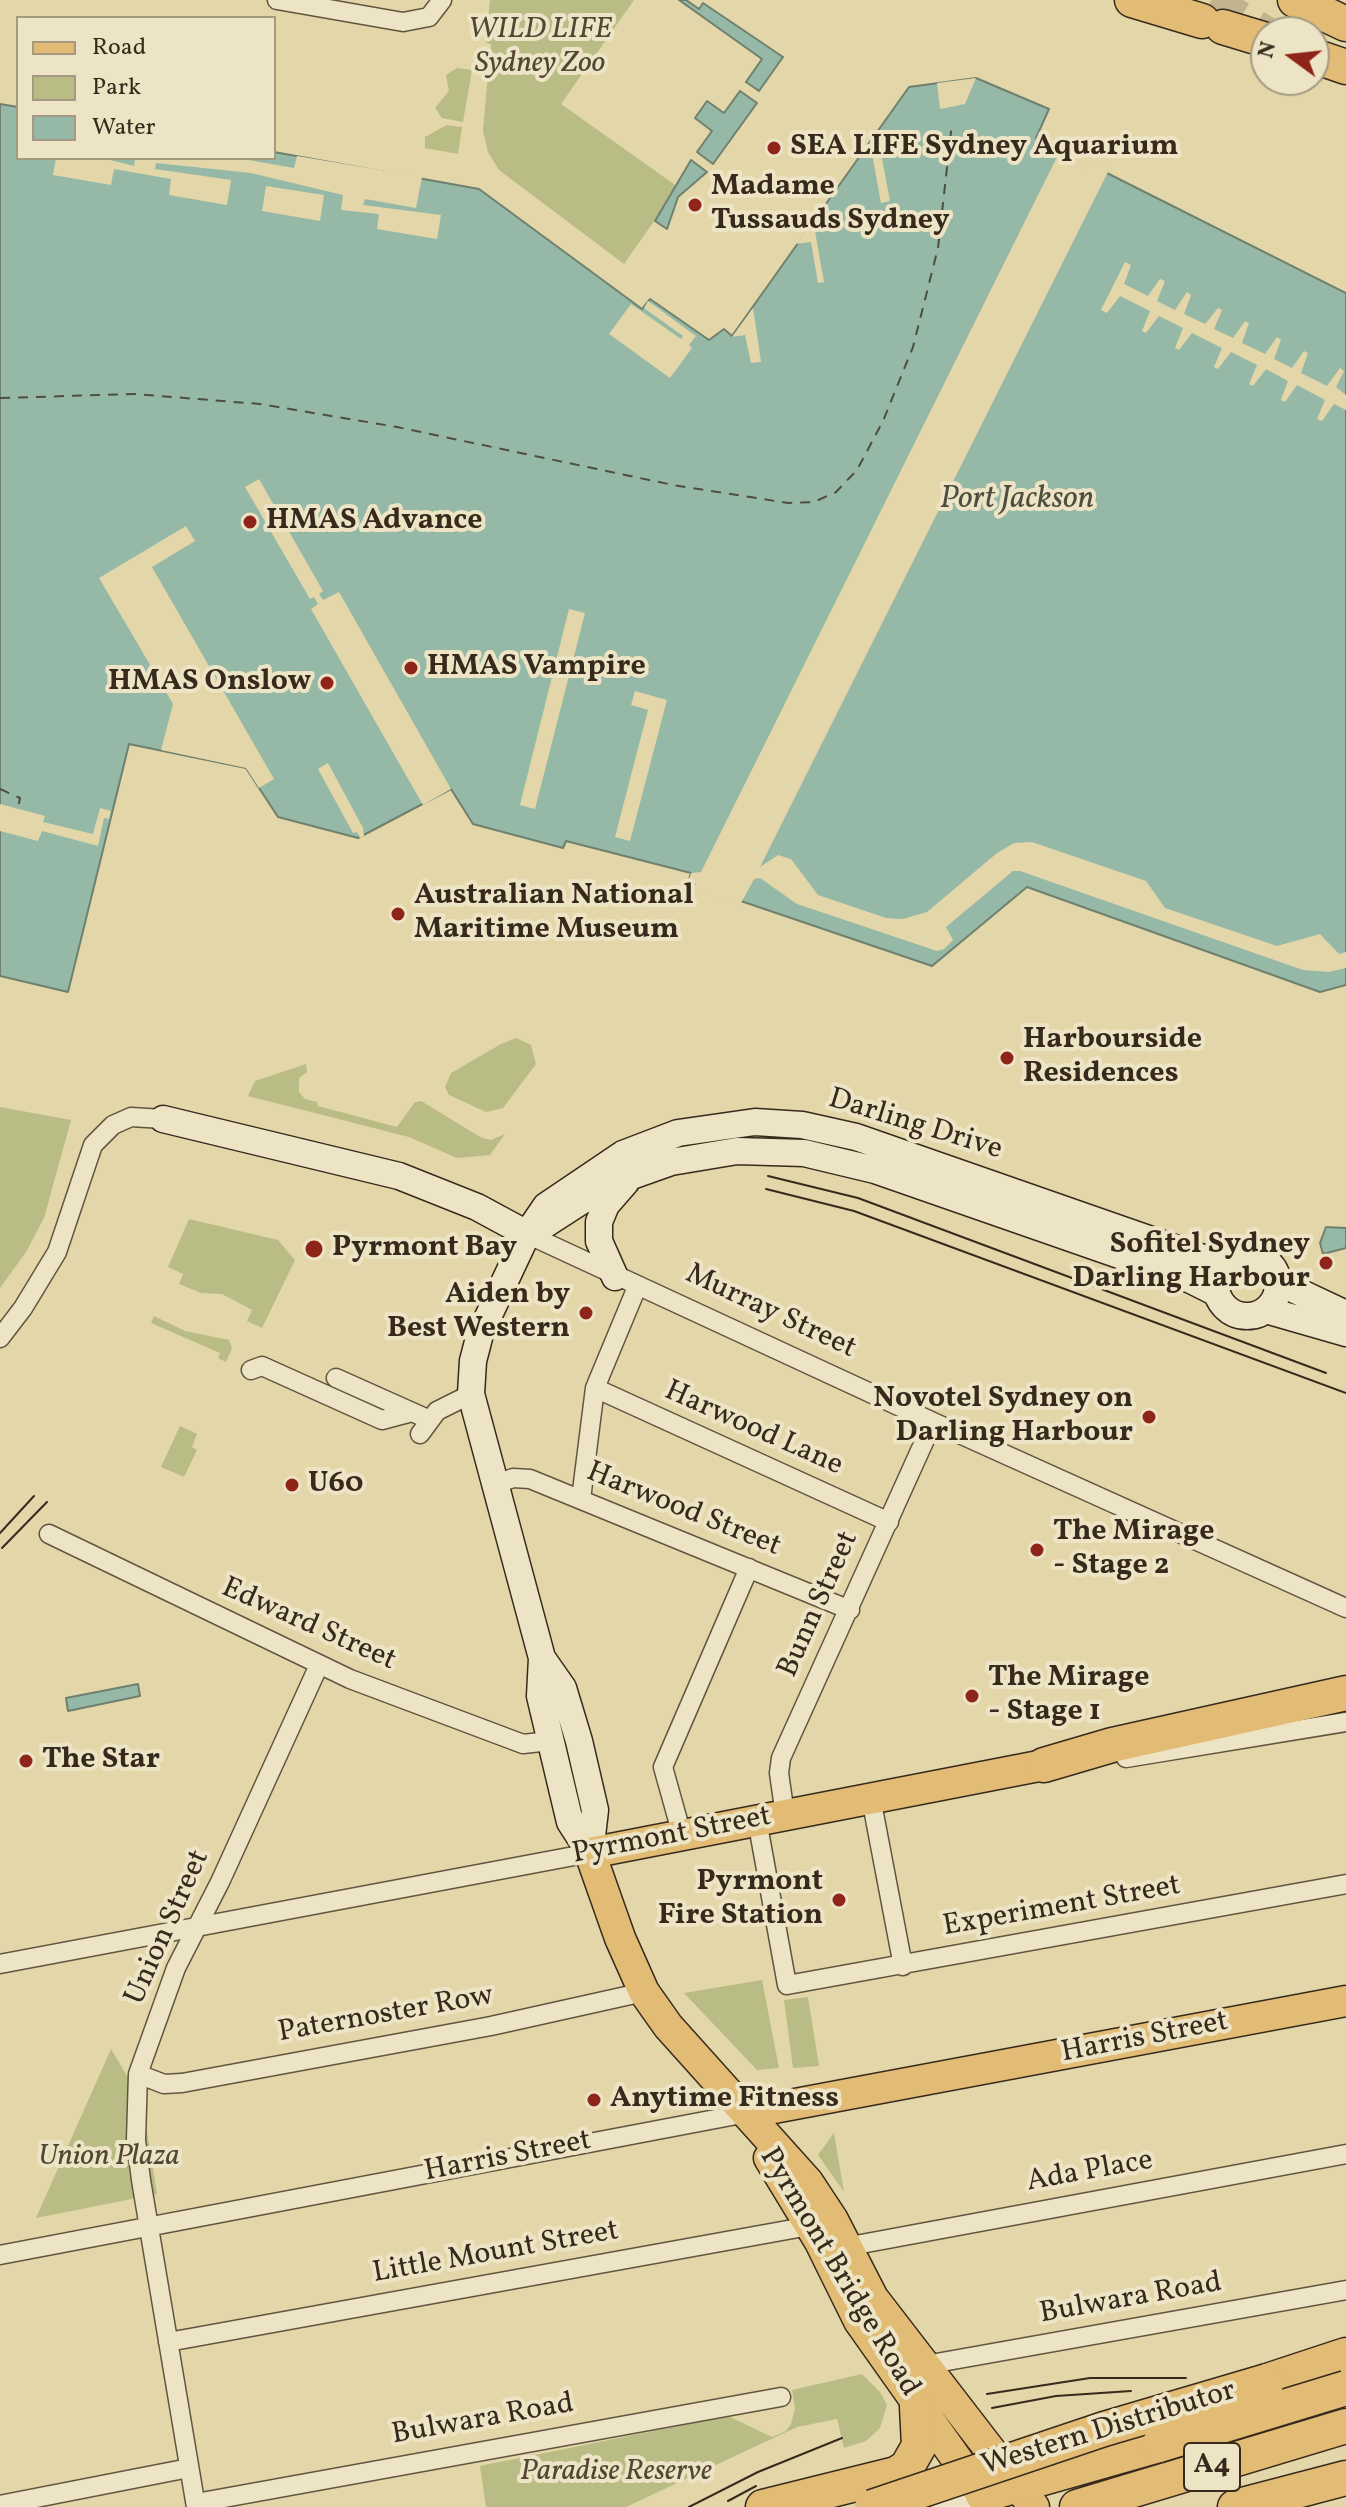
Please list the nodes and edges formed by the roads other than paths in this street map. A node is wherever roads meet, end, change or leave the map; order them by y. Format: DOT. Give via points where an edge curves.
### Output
graph roads {
  1 [pos="277,0"];
  2 [pos="442,0"];
  3 [pos="1132,0"];
  4 [pos="1295,0"];
  5 [pos="1333,0"];
  6 [pos="1346,8"];
  7 [pos="1211,12"];
  8 [pos="1346,24"];
  9 [pos="1250,32"];
  10 [pos="163,1119"];
  11 [pos="639,1174"];
  12 [pos="996,1198"];
  13 [pos="527,1234"];
  14 [pos="1223,1265"];
  15 [pos="626,1282"];
  16 [pos="1278,1282"];
  17 [pos="1217,1293"];
  18 [pos="1266,1310"];
  19 [pos="1346,1314"];
  20 [pos="1346,1333"];
  21 [pos="0,1338"];
  22 [pos="251,1370"];
  23 [pos="336,1378"];
  24 [pos="595,1388"];
  25 [pos="471,1394"];
  26 [pos="412,1412"];
  27 [pos="933,1422"];
  28 [pos="494,1485"];
  29 [pos="581,1499"];
  30 [pos="889,1522"];
  31 [pos="49,1534"];
  32 [pos="749,1568"];
  33 [pos="1343,1609"];
  34 [pos="850,1610"];
  35 [pos="542,1658"];
  36 [pos="319,1665"];
  37 [pos="1346,1693"];
  38 [pos="1346,1722"];
  39 [pos="550,1741"];
  40 [pos="1044,1765"];
  41 [pos="871,1798"];
  42 [pos="771,1818"];
  43 [pos="682,1835"];
  44 [pos="590,1853"];
  45 [pos="1346,1884"];
  46 [pos="198,1928"];
  47 [pos="0,1964"];
  48 [pos="903,1966"];
  49 [pos="787,1985"];
  50 [pos="644,1992"];
  51 [pos="1346,2001"];
  52 [pos="138,2074"];
  53 [pos="747,2113"];
  54 [pos="1346,2154"];
  55 [pos="149,2227"];
  56 [pos="830,2231"];
  57 [pos="0,2255"];
  58 [pos="1346,2290"];
  59 [pos="168,2342"];
  60 [pos="1346,2355"];
  61 [pos="925,2365"];
  62 [pos="1346,2388"];
  63 [pos="781,2397"];
  64 [pos="917,2407"];
  65 [pos="1346,2426"];
  66 [pos="189,2468"];
  67 [pos="1346,2478"];
  68 [pos="1006,2499"];
  69 [pos="0,2505"];
  70 [pos="196,2505"];
  71 [pos="764,2507"];
  72 [pos="872,2507"];
  73 [pos="940,2507"];
  74 [pos="1077,2507"];
  75 [pos="1235,2507"];
  1 -- 2 [label="street" via="403,22 429,17"];
  3 -- 7 [label="highway"];
  4 -- 8 [label="highway"];
  5 -- 6 [label="highway"];
  7 -- 9 [label="highway"];
  10 -- 13 [label="street, Murray Street" via="399,1176"];
  10 -- 21 [label="street" via="131,1117 113,1125 93,1145 57,1252"];
  11 -- 12 [label="street, Darling Drive" via="671,1162 737,1151 804,1153"];
  11 -- 13 [label="street, Darling Drive" via="606,1185"];
  11 -- 15 [label="street" via="612,1196 599,1222 599,1241"];
  12 -- 13 [label="street, Darling Drive" via="856,1137 755,1122 702,1128 644,1145 572,1185 546,1206"];
  12 -- 14 [label="street, Darling Drive"];
  12 -- 17 [label="street, Darling Drive"];
  13 -- 15 [label="street, Murray Street"];
  13 -- 25 [label="street, Pyrmont Bridge Road" via="480,1334"];
  14 -- 16 [label="street" via="1238,1255 1256,1255 1271,1265"];
  14 -- 17 [label="street"];
  15 -- 24 [label="street"];
  15 -- 27 [label="street, Murray Street"];
  16 -- 18 [label="street" via="1278,1293"];
  16 -- 19 [label="street"];
  17 -- 18 [label="street" via="1237,1315"];
  18 -- 20 [label="street"];
  22 -- 26 [label="street" via="262,1366 382,1420"];
  23 -- 26 [label="street"];
  24 -- 29 [label="street"];
  24 -- 30 [label="street, Harwood Lane"];
  25 -- 26 [label="street" via="437,1411 425,1427"];
  25 -- 28 [label="street, Pyrmont Bridge Road"];
  27 -- 30 [label="street, Bunn Street"];
  27 -- 33 [label="street, Murray Street"];
  28 -- 29 [label="street, Harwood Street" via="530,1479"];
  28 -- 35 [label="street, Pyrmont Bridge Road"];
  29 -- 32 [label="street, Harwood Street"];
  30 -- 34 [label="street, Bunn Street"];
  31 -- 36 [label="street, Edward Street"];
  32 -- 34 [label="street, Harwood Street"];
  32 -- 43 [label="street" via="663,1767"];
  34 -- 42 [label="street, Bunn Street" via="781,1758"];
  35 -- 39 [label="street, Pyrmont Bridge Road" via="540,1696"];
  35 -- 44 [label="street, Pyrmont Bridge Road" via="563,1688 579,1741 595,1810"];
  36 -- 39 [label="street, Edward Street" via="523,1744"];
  36 -- 46 [label="street, Union Street"];
  37 -- 40 [label="highway"];
  38 -- 40 [label="street, Pyrmont Street" via="1119,1759"];
  39 -- 44 [label="street, Pyrmont Bridge Road" via="570,1822"];
  40 -- 41 [label="main road, Pyrmont Street"];
  41 -- 42 [label="main road, Pyrmont Street"];
  41 -- 48 [label="street"];
  42 -- 43 [label="main road, Pyrmont Street"];
  42 -- 49 [label="street, Bunn Street"];
  43 -- 44 [label="main road, Pyrmont Street"];
  44 -- 46 [label="street, Pyrmont Street"];
  44 -- 50 [label="main road, Pyrmont Bridge Road"];
  45 -- 48 [label="street, Experiment Street"];
  46 -- 47 [label="street, Pyrmont Street"];
  46 -- 52 [label="street, Union Street" via="176,1968"];
  48 -- 49 [label="street, Experiment Street"];
  50 -- 52 [label="street, Paternoster Row" via="182,2083 164,2084"];
  50 -- 53 [label="main road, Pyrmont Bridge Road"];
  51 -- 53 [label="main road, Harris Street"];
  52 -- 55 [label="street, Union Street" via="136,2140"];
  53 -- 55 [label="street, Harris Street"];
  53 -- 56 [label="main road, Pyrmont Bridge Road" via="786,2153"];
  54 -- 56 [label="street, Ada Place"];
  55 -- 57 [label="street, Harris Street"];
  55 -- 59 [label="street, Union Street"];
  56 -- 59 [label="street, Little Mount Street"];
  56 -- 61 [label="main road, Pyrmont Bridge Road"];
  56 -- 64 [label="main road, Pyrmont Bridge Road" via="859,2321"];
  58 -- 61 [label="street, Bulwara Road"];
  59 -- 66 [label="street, Union Street"];
  60 -- 72 [label="highway, Western Distributor / A4, bridge"];
  61 -- 68 [label="main road, Pyrmont Bridge Road"];
  62 -- 68 [label="highway, bridge"];
  63 -- 70 [label="street, Bulwara Road"];
  64 -- 68 [label="main road, Pyrmont Bridge Road"];
  64 -- 71 [label="highway" via="919,2446 896,2474"];
  65 -- 74 [label="highway, A4"];
  66 -- 69 [label="street"];
  66 -- 70 [label="street, Union Street"];
  67 -- 75 [label="highway"];
  68 -- 73 [label="street"];
}
